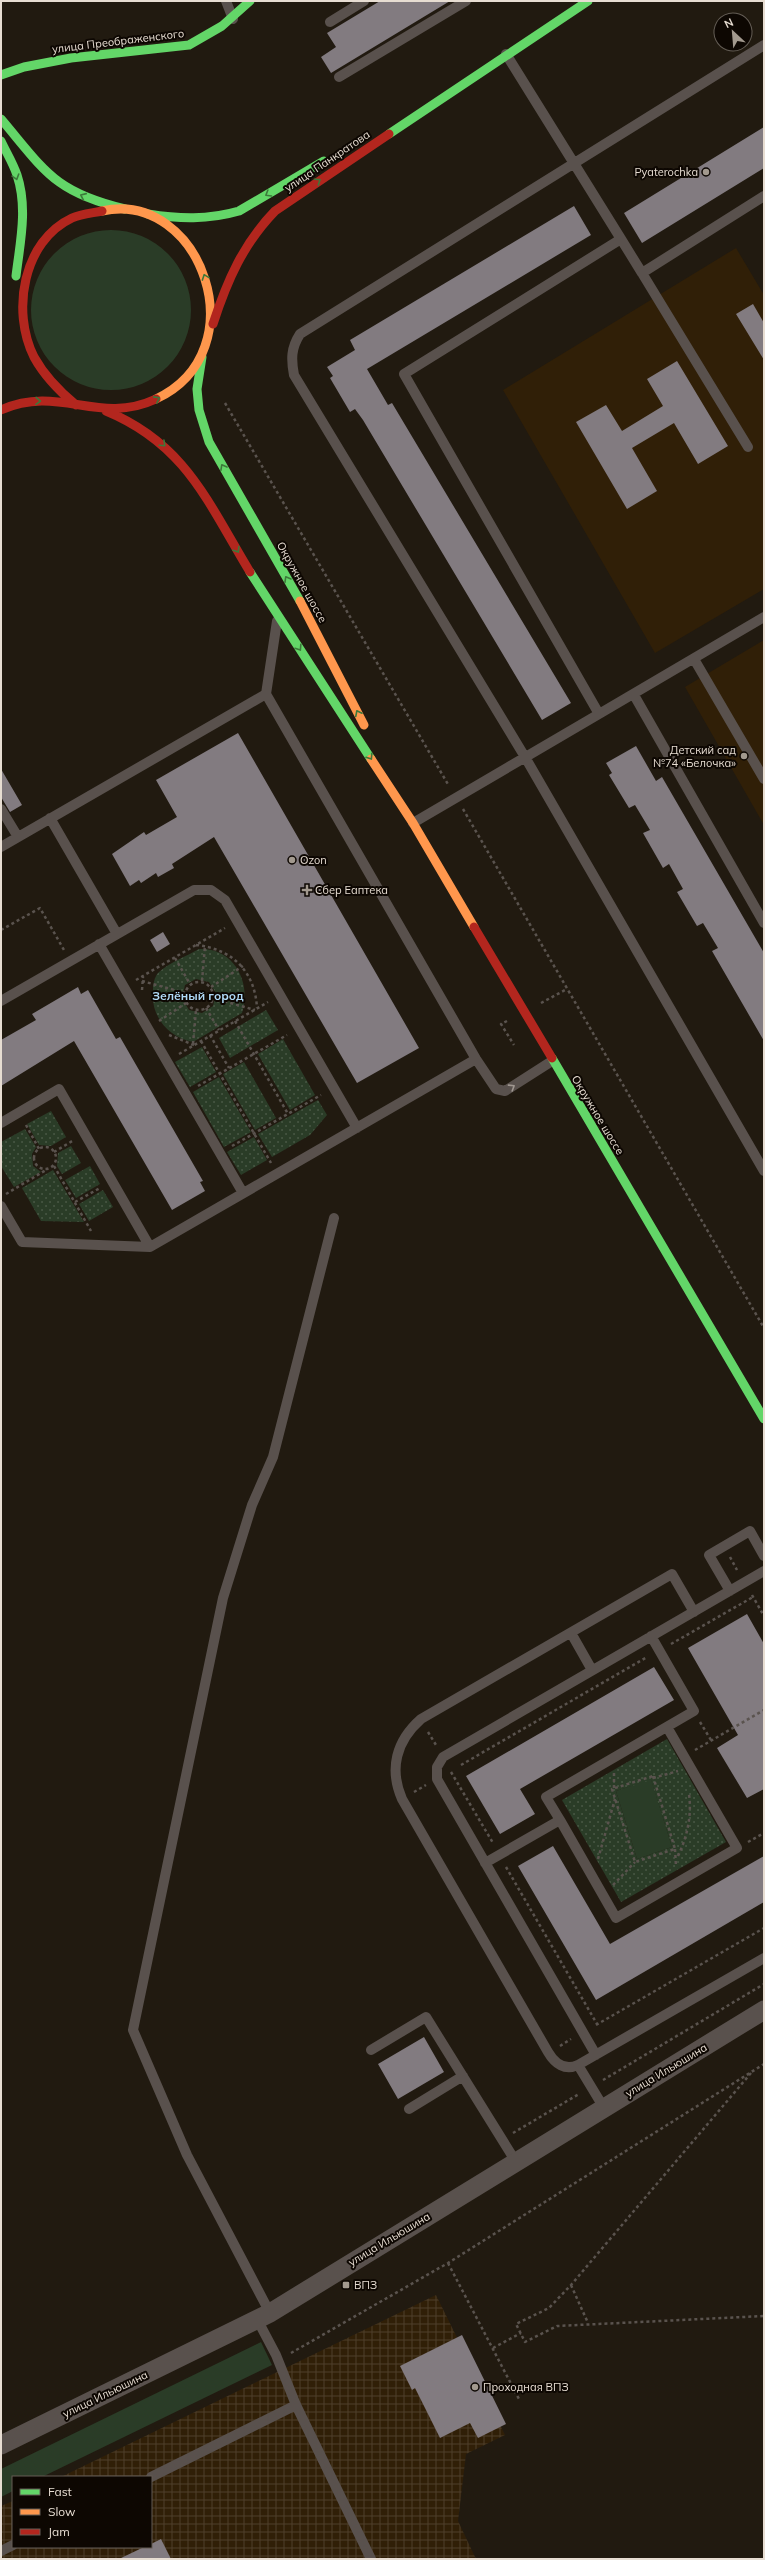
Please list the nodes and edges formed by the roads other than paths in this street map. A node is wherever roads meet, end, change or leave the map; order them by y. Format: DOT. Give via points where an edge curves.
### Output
graph roads {
  1 [pos="226,1"];
  2 [pos="250,1"];
  3 [pos="362,1"];
  4 [pos="466,1"];
  5 [pos="588,1"];
  6 [pos="232,19"];
  7 [pos="330,22"];
  8 [pos="764,46"];
  9 [pos="506,54"];
  10 [pos="1,75"];
  11 [pos="340,77"];
  12 [pos="1,119"];
  13 [pos="377,130"];
  14 [pos="1,141"];
  15 [pos="336,154"];
  16 [pos="574,163"];
  17 [pos="764,196"];
  18 [pos="134,211"];
  19 [pos="148,214"];
  20 [pos="620,239"];
  21 [pos="642,273"];
  22 [pos="16,276"];
  23 [pos="13,289"];
  24 [pos="211,329"];
  25 [pos="204,348"];
  26 [pos="35,378"];
  27 [pos="76,405"];
  28 [pos="1,410"];
  29 [pos="106,411"];
  30 [pos="748,447"];
  31 [pos="277,616"];
  32 [pos="764,617"];
  33 [pos="694,659"];
  34 [pos="266,694"];
  35 [pos="634,695"];
  36 [pos="599,714"];
  37 [pos="367,732"];
  38 [pos="374,746"];
  39 [pos="525,757"];
  40 [pos="764,778"];
  41 [pos="1,809"];
  42 [pos="50,818"];
  43 [pos="413,823"];
  44 [pos="18,837"];
  45 [pos="1,847"];
  46 [pos="764,923"];
  47 [pos="117,934"];
  48 [pos="99,944"];
  49 [pos="1,1001"];
  50 [pos="476,1059"];
  51 [pos="552,1061"];
  52 [pos="1,1123"];
  53 [pos="357,1128"];
  54 [pos="764,1171"];
  55 [pos="243,1193"];
  56 [pos="1,1206"];
  57 [pos="334,1218"];
  58 [pos="150,1247"];
  59 [pos="764,1419"];
  60 [pos="764,1556"];
  61 [pos="764,1571"];
  62 [pos="730,1591"];
  63 [pos="694,1612"];
  64 [pos="571,1633"];
  65 [pos="651,1636"];
  66 [pos="592,1670"];
  67 [pos="667,1727"];
  68 [pos="560,1820"];
  69 [pos="485,1863"];
  70 [pos="764,1958"];
  71 [pos="764,2010"];
  72 [pos="372,2050"];
  73 [pos="596,2055"];
  74 [pos="578,2065"];
  75 [pos="463,2076"];
  76 [pos="604,2108"];
  77 [pos="409,2109"];
  78 [pos="516,2162"];
  79 [pos="263,2316"];
  80 [pos="296,2405"];
  81 [pos="1,2445"];
  82 [pos="152,2477"];
  83 [pos="12,2546"];
  84 [pos="1,2551"];
  85 [pos="371,2559"];
  1 -- 6 [label="lane"];
  2 -- 6 [label="main road, улица Преображенского"];
  3 -- 7 [label="lane"];
  4 -- 11 [label="lane"];
  5 -- 9 [label="main road, улица Панкратова"];
  6 -- 10 [label="main road, улица Преображенского" via="203,39 189,45 62,59"];
  8 -- 16 [label="lane"];
  9 -- 13 [label="main road, улица Панкратова"];
  9 -- 16 [label="lane"];
  24 -- 9 [label="main road, улица Панкратова, one-way" via="234,262 251,235 266,219"];
  18 -- 12 [label="main road, one-way" via="85,198 64,187 40,168"];
  14 -- 22 [label="main road, one-way" via="16,174 21,198 22,216"];
  15 -- 19 [label="main road, улица Панкратова, one-way" via="239,211 226,216 194,219"];
  16 -- 20 [label="lane"];
  16 -- 39 [label="lane" via="300,334 293,345 294,375"];
  17 -- 21 [label="lane"];
  18 -- 19 [label="main road, улица Панкратова"];
  18 -- 22 [label="main road" via="96,212 58,225 38,241"];
  24 -- 19 [label="main road, one-way" via="211,300 200,263 178,235"];
  20 -- 21 [label="lane"];
  20 -- 36 [label="lane" via="404,374"];
  21 -- 30 [label="lane"];
  22 -- 23 [label="main road"];
  24 -- 25 [label="main road, улица Панкратова"];
  29 -- 25 [label="main road, one-way" via="137,407 161,397 185,377"];
  37 -- 25 [label="main road, Окружное шоссе, one-way" via="307,613 209,442 199,410 197,389"];
  26 -- 27 [label="main road" via="52,392"];
  28 -- 27 [label="main road, one-way" via="31,400"];
  27 -- 29 [label="main road"];
  29 -- 31 [label="main road, Окружное шоссе, one-way" via="146,429 180,460"];
  31 -- 34 [label="lane"];
  31 -- 43 [label="main road, Окружное шоссе, one-way"];
  32 -- 33 [label="lane"];
  33 -- 35 [label="lane"];
  33 -- 40 [label="lane"];
  34 -- 42 [label="lane"];
  34 -- 50 [label="lane"];
  35 -- 36 [label="lane"];
  35 -- 46 [label="lane"];
  36 -- 39 [label="lane"];
  38 -- 43 [label="main road, Окружное шоссе"];
  39 -- 43 [label="lane"];
  39 -- 54 [label="lane"];
  41 -- 44 [label="lane"];
  42 -- 44 [label="lane"];
  42 -- 47 [label="lane"];
  43 -- 51 [label="main road, Окружное шоссе"];
  44 -- 45 [label="lane"];
  47 -- 48 [label="lane"];
  47 -- 53 [label="lane" via="194,890 202,888 221,895"];
  48 -- 49 [label="lane"];
  48 -- 55 [label="lane"];
  50 -- 51 [label="lane, one-way" via="496,1088 505,1091"];
  50 -- 53 [label="lane"];
  51 -- 59 [label="main road, Окружное шоссе"];
  52 -- 58 [label="lane" via="59,1089"];
  53 -- 55 [label="lane"];
  55 -- 58 [label="lane"];
  56 -- 58 [label="lane" via="22,1242"];
  57 -- 79 [label="lane" via="273,1457 252,1505 223,1598 132,2030 187,2155"];
  60 -- 62 [label="lane" via="750,1531 709,1555"];
  61 -- 62 [label="lane"];
  62 -- 63 [label="lane"];
  63 -- 64 [label="lane" via="672,1574"];
  63 -- 65 [label="lane"];
  64 -- 66 [label="lane"];
  64 -- 74 [label="lane" via="421,1719 406,1735 397,1754 395,1777 402,1799 548,2052 562,2067"];
  65 -- 66 [label="lane"];
  65 -- 67 [label="lane" via="694,1711"];
  66 -- 69 [label="lane" via="442,1757 437,1767 437,1779"];
  67 -- 68 [label="lane" via="546,1797"];
  67 -- 68 [label="lane" via="737,1848 616,1918"];
  68 -- 69 [label="lane"];
  69 -- 73 [label="lane"];
  70 -- 73 [label="lane"];
  71 -- 76 [label="street, улица Ильюшина"];
  72 -- 75 [label="lane" via="426,2017"];
  73 -- 74 [label="lane"];
  74 -- 76 [label="lane"];
  75 -- 77 [label="lane"];
  75 -- 78 [label="lane"];
  76 -- 78 [label="street, улица Ильюшина"];
  78 -- 79 [label="street, улица Ильюшина"];
  79 -- 80 [label="lane"];
  79 -- 81 [label="street, улица Ильюшина"];
  80 -- 82 [label="lane"];
  80 -- 85 [label="lane"];
  83 -- 84 [label="lane"];
}
